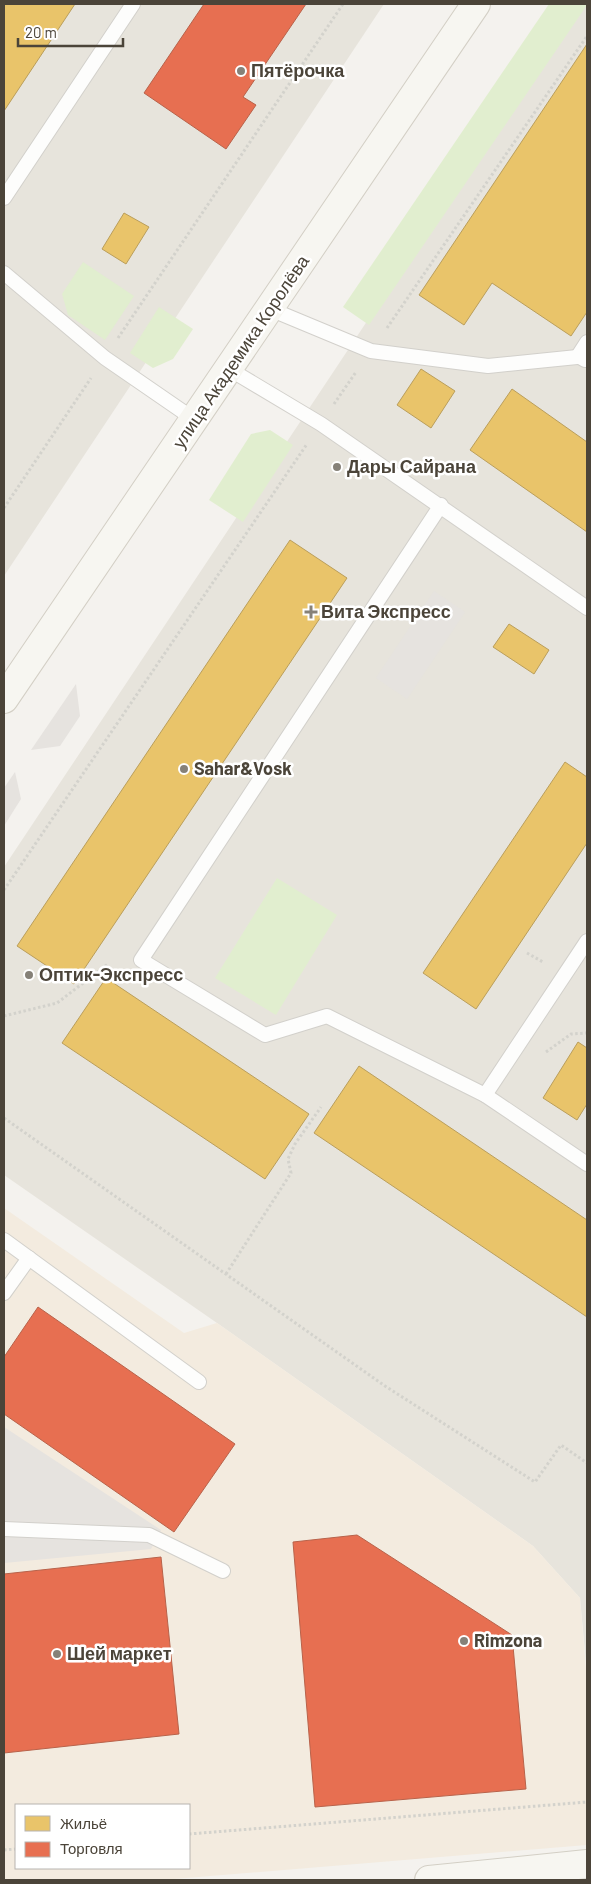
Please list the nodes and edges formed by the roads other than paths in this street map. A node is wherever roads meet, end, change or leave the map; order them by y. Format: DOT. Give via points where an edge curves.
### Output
graph roads {
  1 [pos="133,4"];
  2 [pos="476,4"];
  3 [pos="4,198"];
  4 [pos="4,273"];
  5 [pos="270,308"];
  6 [pos="587,342"];
  7 [pos="584,358"];
  8 [pos="229,368"];
  9 [pos="195,420"];
  10 [pos="441,505"];
  11 [pos="587,608"];
  12 [pos="4,699"];
  13 [pos="587,941"];
  14 [pos="485,1095"];
  15 [pos="587,1164"];
  16 [pos="4,1240"];
  17 [pos="29,1258"];
  18 [pos="4,1293"];
  19 [pos="199,1382"];
  20 [pos="4,1529"];
  21 [pos="223,1571"];
  22 [pos="587,1864"];
  23 [pos="429,1880"];
  1 -- 3 [label="lane"];
  2 -- 5 [label="street, улица Академика Королёва"];
  4 -- 9 [label="lane" via="105,358"];
  5 -- 7 [label="lane" via="371,351 488,366"];
  5 -- 8 [label="street, улица Академика Королёва"];
  6 -- 7 [label="lane"];
  8 -- 9 [label="street, улица Академика Королёва"];
  8 -- 10 [label="lane" via="321,424"];
  9 -- 12 [label="street, улица Академика Королёва"];
  10 -- 11 [label="lane"];
  10 -- 14 [label="lane" via="141,960 265,1035 327,1016"];
  13 -- 14 [label="lane"];
  14 -- 15 [label="lane"];
  16 -- 17 [label="lane"];
  17 -- 18 [label="lane"];
  17 -- 19 [label="lane"];
  20 -- 21 [label="lane" via="149,1535"];
  22 -- 23 [label="street"];
}
